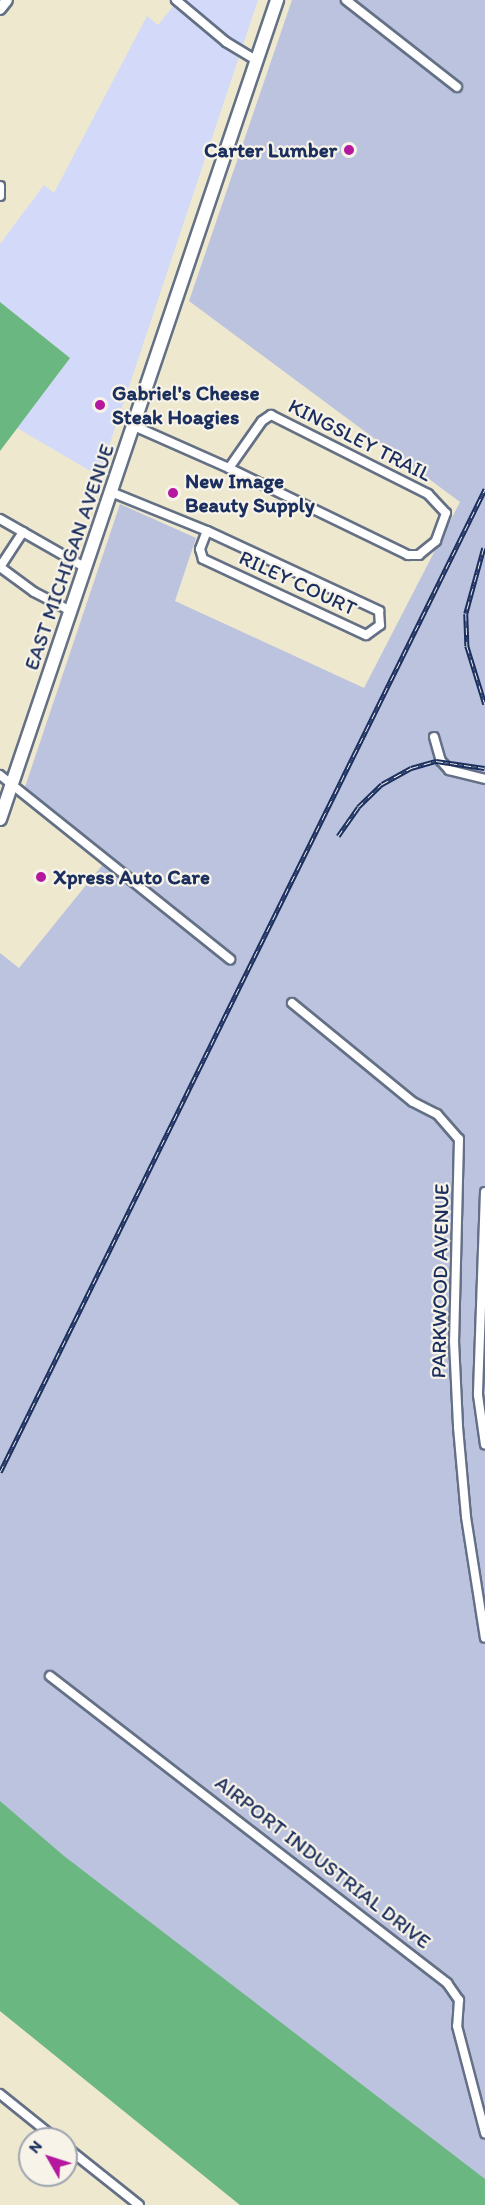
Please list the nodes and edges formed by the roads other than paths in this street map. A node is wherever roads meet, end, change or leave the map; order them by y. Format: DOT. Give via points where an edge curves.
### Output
graph roads {
  1 [pos="7,0"];
  2 [pos="176,0"];
  3 [pos="277,0"];
  4 [pos="346,0"];
  5 [pos="0,9"];
  6 [pos="258,61"];
  7 [pos="457,87"];
  8 [pos="0,186"];
  9 [pos="0,196"];
  10 [pos="134,426"];
  11 [pos="230,468"];
  12 [pos="111,492"];
  13 [pos="0,519"];
  14 [pos="207,531"];
  15 [pos="23,532"];
  16 [pos="0,567"];
  17 [pos="86,568"];
  18 [pos="71,611"];
  19 [pos="434,737"];
  20 [pos="0,775"];
  21 [pos="485,779"];
  22 [pos="12,784"];
  23 [pos="0,819"];
  24 [pos="231,959"];
  25 [pos="292,1004"];
  26 [pos="485,1192"];
  27 [pos="485,1444"];
  28 [pos="485,1638"];
  29 [pos="50,1676"];
  30 [pos="0,2094"];
  31 [pos="41,2127"];
  32 [pos="485,2133"];
  33 [pos="78,2157"];
  34 [pos="139,2205"];
  1 -- 5 [label="main road"];
  2 -- 6 [label="street" via="226,42"];
  3 -- 6 [label="main road, EAST MICHIGAN AVENUE"];
  4 -- 7 [label="street"];
  6 -- 10 [label="main road, EAST MICHIGAN AVENUE"];
  8 -- 9 [label="street"];
  10 -- 11 [label="street, KINGSLEY TRAIL"];
  10 -- 12 [label="main road, EAST MICHIGAN AVENUE"];
  11 -- 11 [label="street, KINGSLEY TRAIL" via="408,555 425,552 446,519 428,494 407,481 271,415 262,421"];
  12 -- 14 [label="street, RILEY COURT"];
  12 -- 17 [label="main road, EAST MICHIGAN AVENUE"];
  13 -- 15 [label="street"];
  14 -- 14 [label="street, RILEY COURT" via="379,611 380,625 366,635 203,559 200,549"];
  15 -- 16 [label="street"];
  15 -- 17 [label="street"];
  16 -- 18 [label="street" via="34,592"];
  17 -- 18 [label="main road, EAST MICHIGAN AVENUE"];
  18 -- 22 [label="main road, EAST MICHIGAN AVENUE"];
  19 -- 21 [label="street" via="441,761 449,770"];
  20 -- 22 [label="street"];
  22 -- 23 [label="main road, EAST MICHIGAN AVENUE"];
  22 -- 24 [label="street"];
  25 -- 28 [label="street, PARKWOOD AVENUE" via="413,1102 438,1114 459,1139 454,1341 466,1517"];
  26 -- 27 [label="street" via="478,1395"];
  29 -- 32 [label="street, AIRPORT INDUSTRIAL DRIVE" via="447,1983 459,2000 457,2026"];
  30 -- 31 [label="street"];
  33 -- 34 [label="street"];
}
